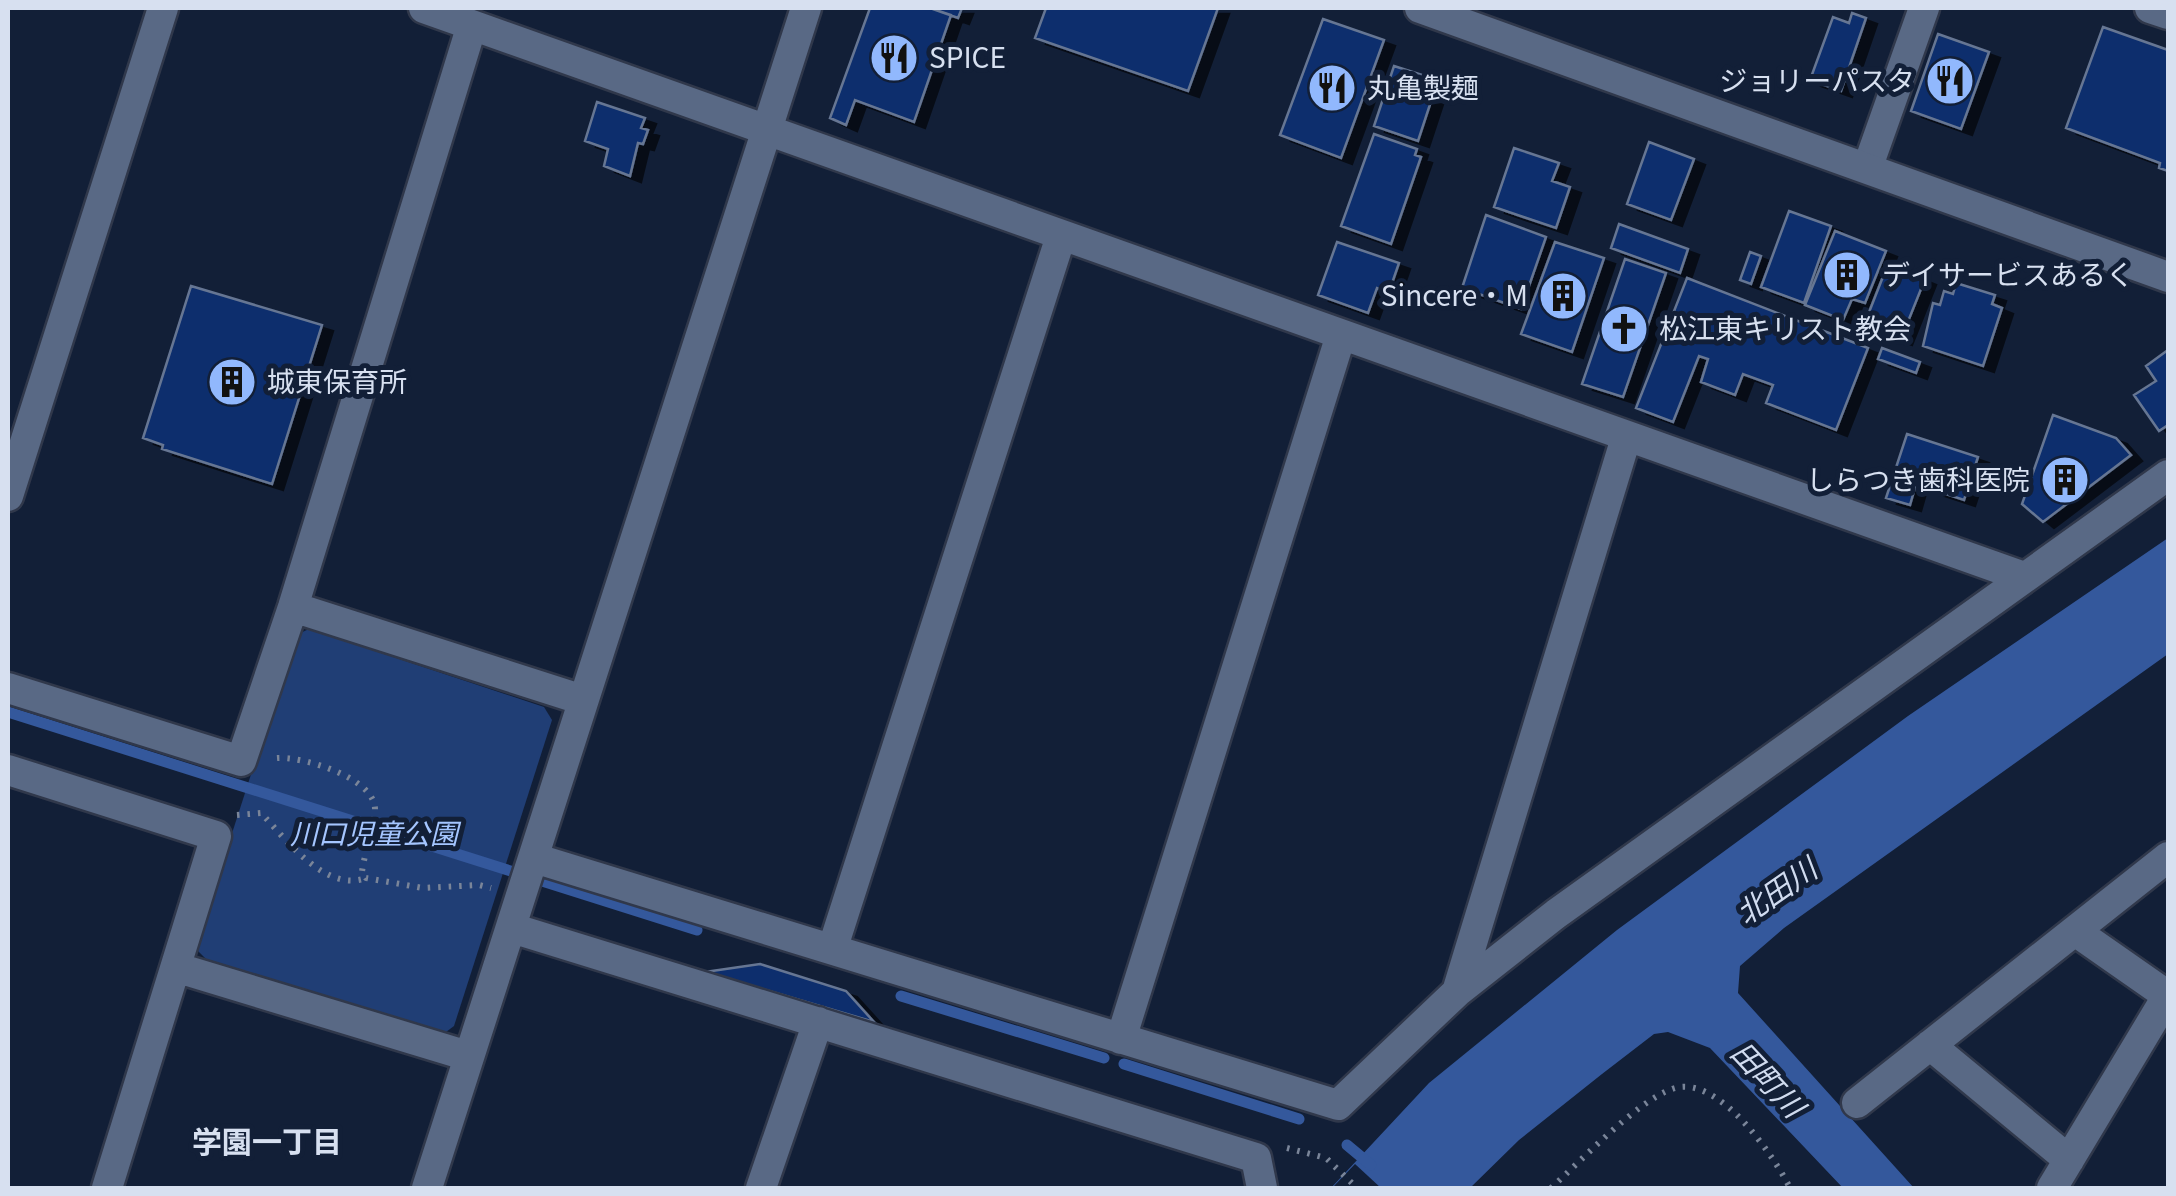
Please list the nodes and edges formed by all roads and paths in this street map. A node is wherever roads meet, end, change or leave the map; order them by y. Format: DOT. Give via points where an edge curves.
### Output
graph roads {
  1 [pos="163,8"];
  2 [pos="424,8"];
  3 [pos="806,8"];
  4 [pos="1420,8"];
  5 [pos="1924,8"];
  6 [pos="2150,8"];
  7 [pos="2168,14"];
  8 [pos="472,25"];
  9 [pos="766,130"];
  10 [pos="1868,166"];
  11 [pos="1061,236"];
  12 [pos="2168,277"];
  13 [pos="1341,334"];
  14 [pos="1626,438"];
  15 [pos="2168,475"];
  16 [pos="8,496"];
  17 [pos="2022,576"];
  18 [pos="293,607"];
  19 [pos="8,688"];
  20 [pos="583,700"];
  21 [pos="240,761"];
  22 [pos="8,770"];
  23 [pos="2168,857"];
  24 [pos="524,877"];
  25 [pos="512,928"];
  26 [pos="2075,932"];
  27 [pos="834,947"];
  28 [pos="178,968"];
  29 [pos="1456,992"];
  30 [pos="2168,995"];
  31 [pos="818,1022"];
  32 [pos="1121,1040"];
  33 [pos="1930,1045"];
  34 [pos="468,1056"];
  35 [pos="1856,1103"];
  36 [pos="1326,1158"];
  37 [pos="2069,1160"];
  38 [pos="107,1188"];
  39 [pos="427,1188"];
  40 [pos="761,1188"];
  41 [pos="1262,1188"];
  42 [pos="1357,1188"];
  43 [pos="1551,1188"];
  44 [pos="1790,1188"];
  45 [pos="2052,1188"];
  1 -- 16 [label="street"];
  2 -- 8 [label="street"];
  3 -- 9 [label="street"];
  4 -- 10 [label="street"];
  5 -- 10 [label="street"];
  6 -- 7 [label="street"];
  8 -- 9 [label="street"];
  8 -- 18 [label="street"];
  9 -- 11 [label="street"];
  9 -- 20 [label="street"];
  10 -- 12 [label="street"];
  11 -- 13 [label="street"];
  11 -- 27 [label="street"];
  13 -- 14 [label="street"];
  13 -- 32 [label="street"];
  14 -- 17 [label="street"];
  14 -- 29 [label="street"];
  15 -- 17 [label="street"];
  17 -- 29 [label="street"];
  18 -- 20 [label="street"];
  18 -- 21 [label="street"];
  19 -- 21 [label="street"];
  20 -- 24 [label="street"];
  21 -- 24 [label="path" via="284,757 358,780 372,799 366,878 447,890"];
  22 -- 28 [label="street" via="216,836"];
  23 -- 26 [label="street"];
  24 -- 25 [label="street"];
  24 -- 27 [label="street"];
  25 -- 31 [label="street"];
  25 -- 34 [label="street"];
  26 -- 30 [label="street"];
  26 -- 33 [label="street"];
  27 -- 32 [label="street"];
  28 -- 34 [label="street"];
  28 -- 38 [label="street"];
  29 -- 32 [label="street" via="1338,1105"];
  30 -- 37 [label="street"];
  31 -- 40 [label="street"];
  31 -- 41 [label="street" via="1256,1158"];
  33 -- 35 [label="street"];
  33 -- 37 [label="street"];
  34 -- 39 [label="street"];
  36 -- 42 [label="path"];
  37 -- 45 [label="street"];
  43 -- 44 [label="path" via="1673,1088 1695,1088 1730,1109"];
}
